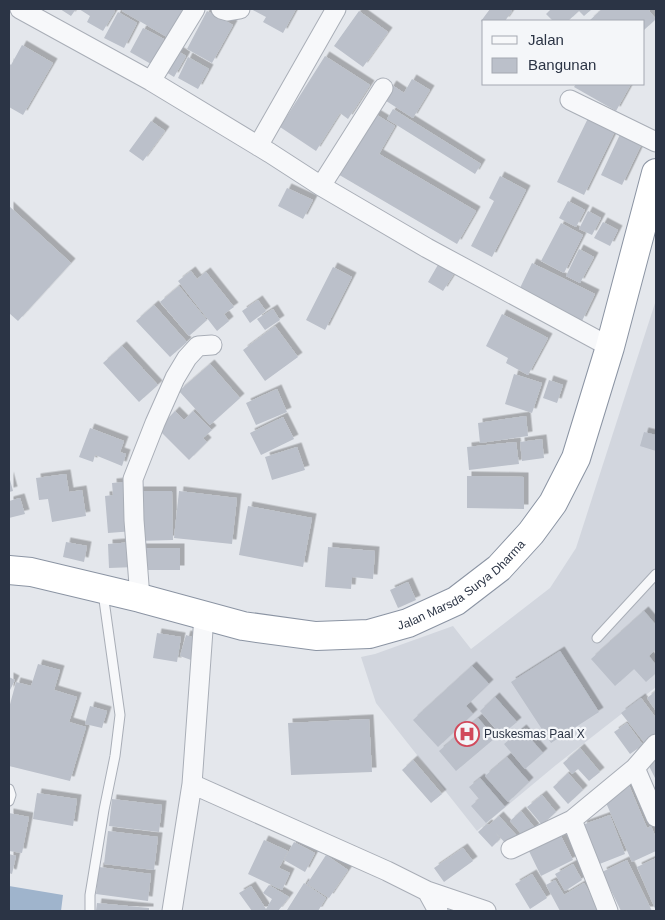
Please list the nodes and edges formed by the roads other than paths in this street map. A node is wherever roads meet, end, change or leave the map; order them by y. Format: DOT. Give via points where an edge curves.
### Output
graph roads {
  1 [pos="20,9"];
  2 [pos="195,9"];
  3 [pos="220,9"];
  4 [pos="240,9"];
  5 [pos="336,9"];
  6 [pos="151,81"];
  7 [pos="383,88"];
  8 [pos="570,100"];
  9 [pos="656,142"];
  10 [pos="258,146"];
  11 [pos="321,186"];
  12 [pos="655,186"];
  13 [pos="212,344"];
  14 [pos="610,346"];
  15 [pos="9,570"];
  16 [pos="656,574"];
  17 [pos="103,589"];
  18 [pos="140,598"];
  19 [pos="204,616"];
  20 [pos="598,638"];
  21 [pos="656,744"];
  22 [pos="635,768"];
  23 [pos="192,784"];
  24 [pos="9,789"];
  25 [pos="9,801"];
  26 [pos="656,817"];
  27 [pos="572,820"];
  28 [pos="511,849"];
  29 [pos="427,891"];
  30 [pos="90,911"];
  31 [pos="172,911"];
  32 [pos="438,911"];
  33 [pos="486,911"];
  34 [pos="608,911"];
  1 -- 6 [label="street"];
  2 -- 6 [label="street"];
  3 -- 4 [label="street"];
  5 -- 10 [label="street"];
  6 -- 10 [label="street"];
  7 -- 11 [label="street"];
  8 -- 9 [label="street"];
  10 -- 11 [label="street"];
  11 -- 14 [label="street" via="427,248"];
  12 -- 14 [label="highway, Jalan Marsda Surya Dharma"];
  13 -- 18 [label="street" via="198,346 183,365 155,423 133,480"];
  14 -- 19 [label="highway, Jalan Marsda Surya Dharma" via="576,458 553,503 531,534 499,568 456,601 408,623 369,634 316,636 243,626"];
  15 -- 17 [label="highway, Jalan Marsda Surya Dharma"];
  16 -- 20 [label="lane"];
  17 -- 18 [label="highway, Jalan Marsda Surya Dharma"];
  17 -- 30 [label="lane" via="120,715"];
  18 -- 19 [label="highway, Jalan Marsda Surya Dharma"];
  19 -- 23 [label="street"];
  21 -- 22 [label="street"];
  22 -- 26 [label="street"];
  22 -- 27 [label="street"];
  23 -- 29 [label="street"];
  23 -- 31 [label="street"];
  24 -- 25 [label="lane"];
  27 -- 28 [label="street"];
  27 -- 34 [label="street"];
  29 -- 32 [label="street"];
  29 -- 33 [label="street"];
}
